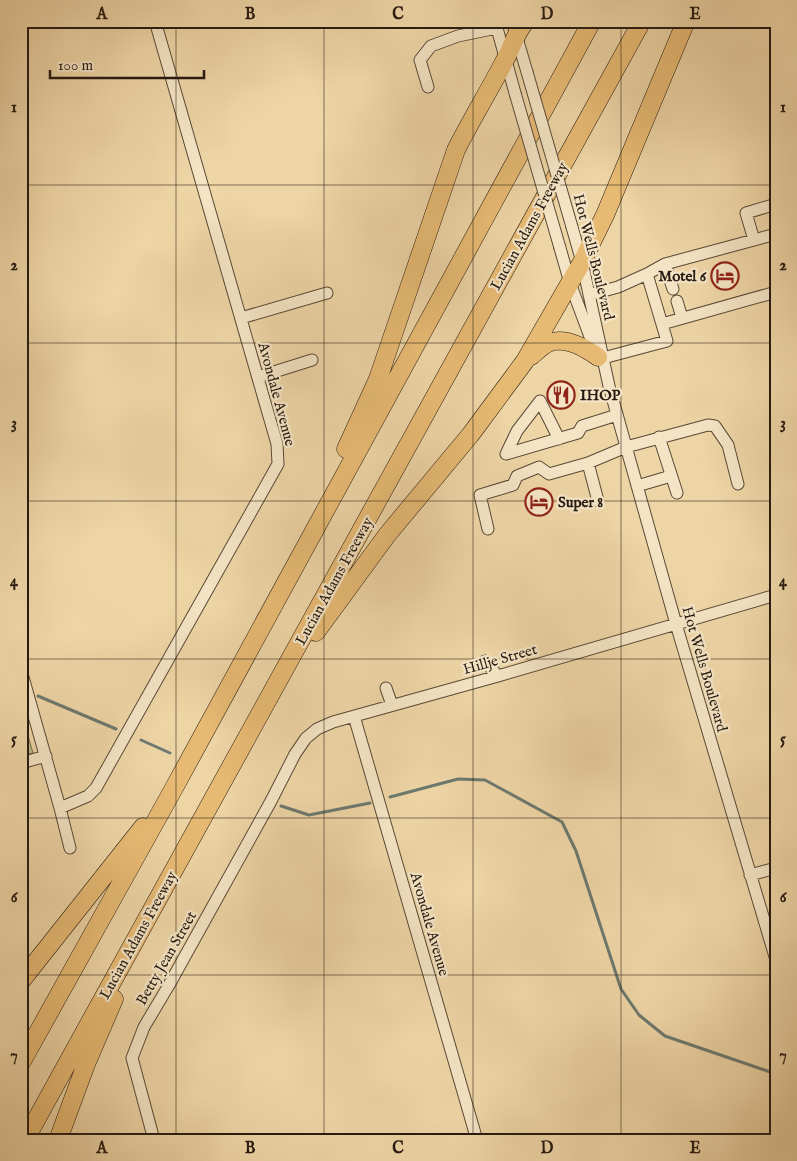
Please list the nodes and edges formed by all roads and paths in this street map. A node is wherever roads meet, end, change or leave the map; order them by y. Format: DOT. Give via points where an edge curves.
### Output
graph roads {
  1 [pos="155,21"];
  2 [pos="592,21"];
  3 [pos="642,21"];
  4 [pos="686,21"];
  5 [pos="496,25"];
  6 [pos="518,25"];
  7 [pos="505,60"];
  8 [pos="428,87"];
  9 [pos="776,204"];
  10 [pos="776,234"];
  11 [pos="754,240"];
  12 [pos="582,262"];
  13 [pos="665,264"];
  14 [pos="647,274"];
  15 [pos="570,283"];
  16 [pos="776,292"];
  17 [pos="327,293"];
  18 [pos="589,295"];
  19 [pos="241,318"];
  20 [pos="682,318"];
  21 [pos="662,324"];
  22 [pos="600,358"];
  23 [pos="312,360"];
  24 [pos="525,361"];
  25 [pos="258,377"];
  26 [pos="618,415"];
  27 [pos="659,437"];
  28 [pos="559,439"];
  29 [pos="626,447"];
  30 [pos="588,462"];
  31 [pos="671,476"];
  32 [pos="738,484"];
  33 [pos="637,486"];
  34 [pos="676,493"];
  35 [pos="598,501"];
  36 [pos="488,529"];
  37 [pos="776,595"];
  38 [pos="271,608"];
  39 [pos="676,624"];
  40 [pos="485,661"];
  41 [pos="21,670"];
  42 [pos="498,676"];
  43 [pos="386,688"];
  44 [pos="265,704"];
  45 [pos="392,705"];
  46 [pos="354,716"];
  47 [pos="46,756"];
  48 [pos="21,763"];
  49 [pos="174,788"];
  50 [pos="271,801"];
  51 [pos="60,808"];
  52 [pos="70,848"];
  53 [pos="182,854"];
  54 [pos="776,868"];
  55 [pos="750,875"];
  56 [pos="776,960"];
  57 [pos="21,981"];
  58 [pos="21,1062"];
  59 [pos="25,1140"];
  60 [pos="58,1140"];
  61 [pos="154,1140"];
  62 [pos="478,1140"];
  1 -- 19 [label="street, Avondale Avenue"];
  2 -- 38 [label="highway"];
  3 -- 44 [label="highway, Lucian Adams Freeway"];
  4 -- 12 [label="highway"];
  5 -- 7 [label="street, Hot Wells Boulevard"];
  5 -- 8 [label="street" via="431,46 420,60"];
  6 -- 7 [label="highway"];
  6 -- 12 [label="street, Hot Wells Boulevard, bridge" via="527,72"];
  7 -- 15 [label="street, Hot Wells Boulevard, bridge"];
  7 -- 38 [label="highway" via="456,150 378,379"];
  9 -- 11 [label="street" via="746,212"];
  10 -- 11 [label="street"];
  11 -- 13 [label="street"];
  12 -- 15 [label="highway"];
  12 -- 18 [label="street, Hot Wells Boulevard"];
  13 -- 14 [label="street"];
  13 -- 20 [label="street"];
  14 -- 18 [label="street" via="618,288"];
  14 -- 21 [label="street"];
  15 -- 22 [label="street, Hot Wells Boulevard"];
  15 -- 24 [label="highway"];
  16 -- 20 [label="street"];
  17 -- 19 [label="street"];
  18 -- 22 [label="street, Hot Wells Boulevard"];
  19 -- 25 [label="street, Avondale Avenue"];
  20 -- 21 [label="street"];
  21 -- 22 [label="street" via="666,341"];
  22 -- 24 [label="highway" via="588,350 561,341 547,344"];
  22 -- 26 [label="street, Hot Wells Boulevard"];
  23 -- 25 [label="street"];
  24 -- 44 [label="highway" via="471,434 387,536"];
  25 -- 51 [label="street, Avondale Avenue" via="279,454 276,468 96,788 88,796"];
  26 -- 28 [label="street" via="582,426 578,433"];
  26 -- 29 [label="street, Hot Wells Boulevard"];
  27 -- 29 [label="street"];
  27 -- 31 [label="street"];
  27 -- 32 [label="street" via="715,426 728,445"];
  28 -- 28 [label="street" via="524,449 506,454 517,431 540,402"];
  29 -- 30 [label="street"];
  29 -- 33 [label="street, Hot Wells Boulevard"];
  30 -- 35 [label="street"];
  30 -- 36 [label="street" via="549,474 540,467 517,476 512,485 480,495"];
  31 -- 33 [label="street"];
  31 -- 34 [label="street"];
  33 -- 39 [label="street, Hot Wells Boulevard"];
  37 -- 39 [label="street, Hillje Street"];
  38 -- 49 [label="highway"];
  39 -- 42 [label="street, Hillje Street"];
  39 -- 55 [label="street, Hot Wells Boulevard"];
  40 -- 42 [label="street"];
  41 -- 47 [label="street"];
  42 -- 45 [label="street, Hillje Street"];
  43 -- 45 [label="street"];
  44 -- 53 [label="highway, Lucian Adams Freeway"];
  45 -- 46 [label="street, Hillje Street"];
  46 -- 50 [label="street, Hillje Street" via="332,722 306,738"];
  46 -- 62 [label="street, Avondale Avenue"];
  47 -- 48 [label="street"];
  47 -- 51 [label="street"];
  49 -- 57 [label="highway"];
  49 -- 58 [label="highway"];
  50 -- 61 [label="street, Betty Jean Street" via="144,1028 132,1058"];
  51 -- 52 [label="street"];
  53 -- 59 [label="highway, Lucian Adams Freeway"];
  53 -- 60 [label="highway" via="113,1001"];
  54 -- 55 [label="street"];
  55 -- 56 [label="street, Hot Wells Boulevard"];
}
